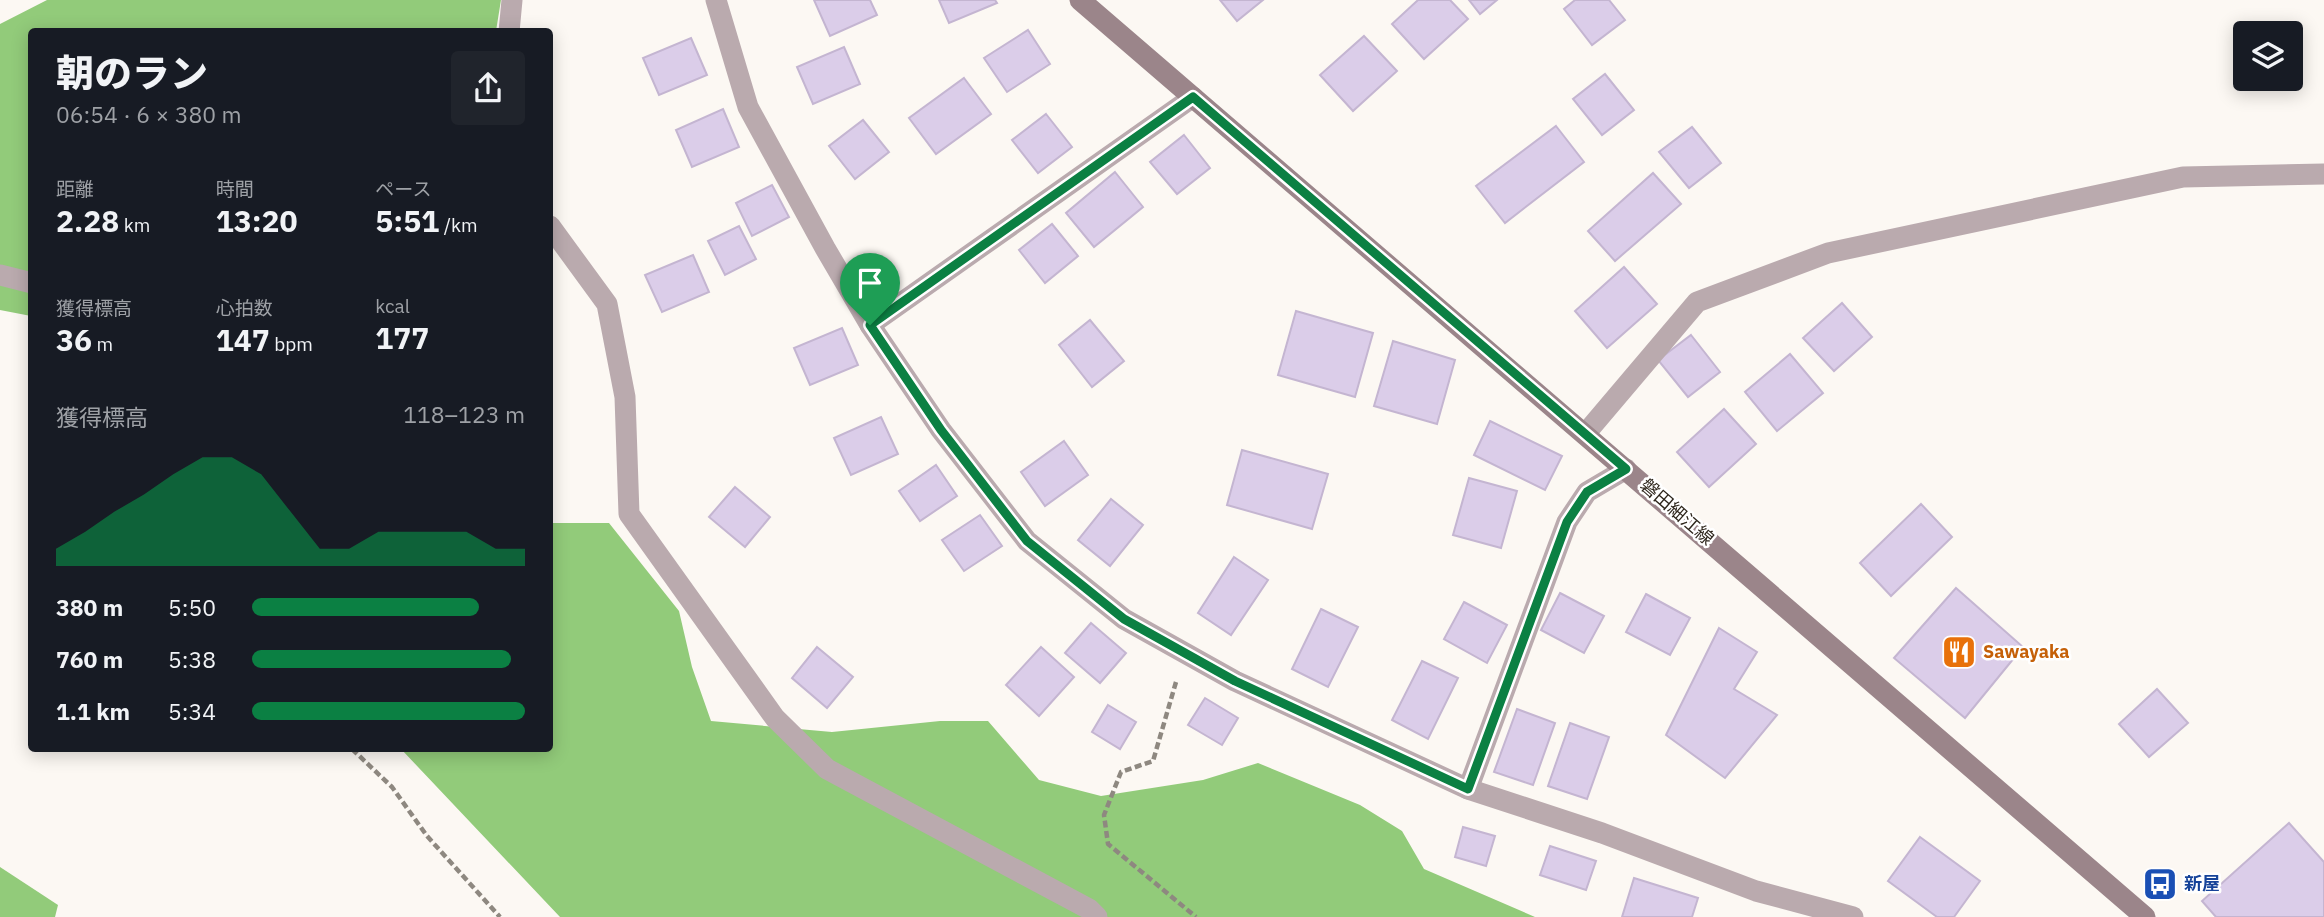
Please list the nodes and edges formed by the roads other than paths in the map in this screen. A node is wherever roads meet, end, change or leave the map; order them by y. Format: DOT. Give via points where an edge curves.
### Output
graph roads {
  1 [pos="512,0"];
  2 [pos="716,0"];
  3 [pos="1080,0"];
  4 [pos="509,28"];
  5 [pos="1193,97"];
  6 [pos="2324,174"];
  7 [pos="553,230"];
  8 [pos="0,275"];
  9 [pos="28,282"];
  10 [pos="870,325"];
  11 [pos="1586,433"];
  12 [pos="1626,469"];
  13 [pos="1468,789"];
  14 [pos="1097,917"];
  15 [pos="1853,917"];
  16 [pos="2145,917"];
  1 -- 4 [label="street"];
  2 -- 10 [label="street" via="748,107"];
  3 -- 5 [label="main road, 磐田細江線"];
  5 -- 10 [label="street"];
  5 -- 11 [label="main road, 磐田細江線"];
  6 -- 11 [label="street" via="2183,177 1829,253 1697,302"];
  7 -- 14 [label="street" via="607,304 625,397 629,514 775,719 828,769"];
  8 -- 9 [label="street"];
  10 -- 13 [label="street" via="941,430 1027,541 1124,619 1235,681"];
  11 -- 12 [label="main road, 磐田細江線"];
  12 -- 13 [label="street" via="1587,492 1567,522"];
  12 -- 16 [label="main road, 磐田細江線"];
  13 -- 15 [label="street" via="1756,891"];
}
